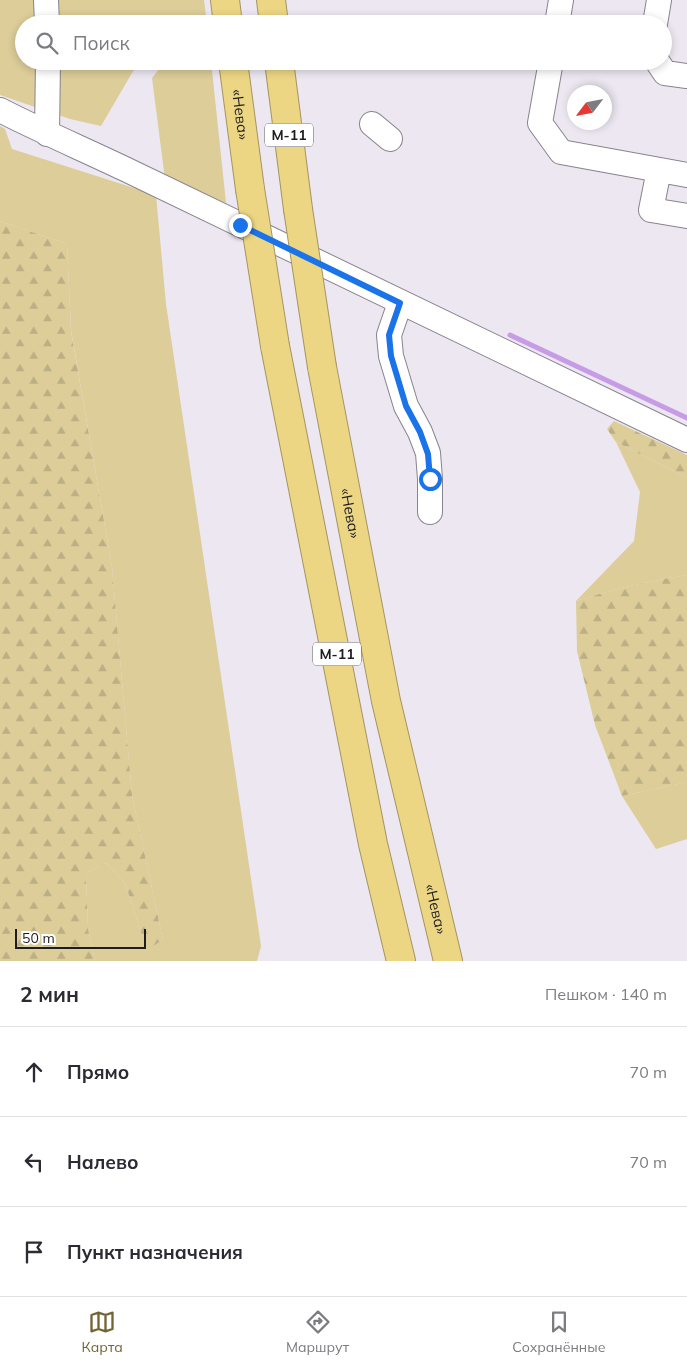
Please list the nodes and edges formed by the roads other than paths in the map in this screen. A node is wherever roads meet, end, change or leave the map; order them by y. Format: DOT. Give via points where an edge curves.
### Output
graph roads {
  1 [pos="46,0"];
  2 [pos="225,0"];
  3 [pos="271,0"];
  4 [pos="561,0"];
  5 [pos="660,0"];
  6 [pos="47,15"];
  7 [pos="227,15"];
  8 [pos="273,15"];
  9 [pos="558,15"];
  10 [pos="657,15"];
  11 [pos="48,70"];
  12 [pos="234,70"];
  13 [pos="280,70"];
  14 [pos="549,70"];
  15 [pos="664,70"];
  16 [pos="687,76"];
  17 [pos="0,110"];
  18 [pos="47,134"];
  19 [pos="659,170"];
  20 [pos="687,175"];
  21 [pos="687,216"];
  22 [pos="400,303"];
  23 [pos="687,440"];
  24 [pos="430,512"];
  25 [pos="401,961"];
  26 [pos="448,961"];
  1 -- 6 [label="street"];
  2 -- 7 [label="highway"];
  3 -- 8 [label="highway"];
  4 -- 9 [label="street"];
  5 -- 10 [label="street"];
  11 -- 18 [label="street"];
  12 -- 25 [label="highway, «Нева» / М-11, bridge" via="275,346 373,844"];
  13 -- 26 [label="highway, «Нева» / М-11, bridge" via="322,367 386,700"];
  14 -- 19 [label="street" via="540,123 561,152"];
  15 -- 16 [label="street"];
  17 -- 18 [label="street"];
  18 -- 22 [label="street"];
  19 -- 20 [label="street"];
  19 -- 21 [label="street" via="651,210"];
  22 -- 23 [label="street"];
  22 -- 24 [label="street" via="389,335 391,356 406,406 428,454"];
}
